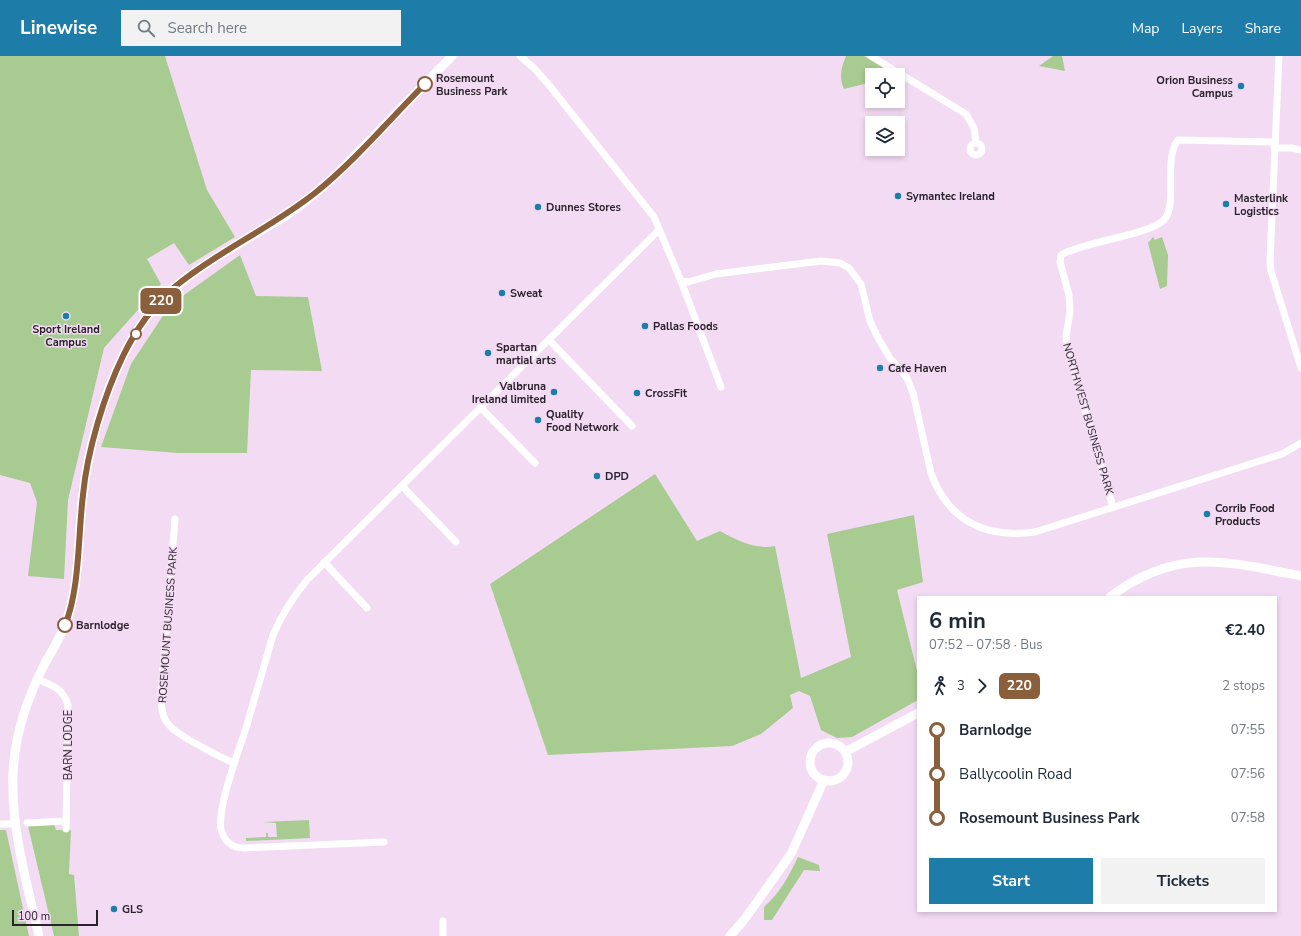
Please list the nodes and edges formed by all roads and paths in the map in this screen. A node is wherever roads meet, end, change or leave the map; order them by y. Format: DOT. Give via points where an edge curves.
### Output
graph roads {
  1 [pos="452,56"];
  2 [pos="520,56"];
  3 [pos="871,56"];
  4 [pos="1279,56"];
  5 [pos="976,142"];
  6 [pos="1275,145"];
  7 [pos="1301,150"];
  8 [pos="659,230"];
  9 [pos="681,281"];
  10 [pos="549,340"];
  11 [pos="1301,368"];
  12 [pos="721,387"];
  13 [pos="481,408"];
  14 [pos="632,426"];
  15 [pos="1301,443"];
  16 [pos="535,463"];
  17 [pos="402,486"];
  18 [pos="1113,507"];
  19 [pos="175,519"];
  20 [pos="456,542"];
  21 [pos="324,562"];
  22 [pos="1301,576"];
  23 [pos="1111,596"];
  24 [pos="367,608"];
  25 [pos="37,679"];
  26 [pos="917,714"];
  27 [pos="844,752"];
  28 [pos="234,763"];
  29 [pos="824,780"];
  30 [pos="66,821"];
  31 [pos="27,823"];
  32 [pos="0,824"];
  33 [pos="15,824"];
  34 [pos="66,829"];
  35 [pos="384,842"];
  36 [pos="443,921"];
  37 [pos="39,936"];
  38 [pos="443,936"];
  39 [pos="730,936"];
  1 -- 25 [label="street" via="333,178 283,218 250,236 176,285 154,308 137,332 123,356 107,395 88,461 69,614"];
  2 -- 8 [label="street" via="549,85 654,217"];
  3 -- 5 [label="street" via="966,114 974,128"];
  4 -- 6 [label="street"];
  6 -- 7 [label="street"];
  6 -- 11 [label="street" via="1270,239 1271,271"];
  6 -- 18 [label="street, NORTHWEST BUSINESS PARK" via="1178,140 1172,148 1169,206 1165,219 1157,225 1097,241 1061,255 1060,262 1069,295 1070,312 1066,336 1068,351"];
  8 -- 9 [label="street"];
  8 -- 10 [label="street"];
  9 -- 12 [label="street"];
  9 -- 18 [label="street" via="821,261 840,263 856,275 878,338 890,358 907,378 913,393 935,485 952,509 974,525 1009,534 1035,532"];
  10 -- 13 [label="street"];
  10 -- 14 [label="street"];
  13 -- 16 [label="street"];
  13 -- 17 [label="street"];
  15 -- 18 [label="street, NORTHWEST BUSINESS PARK" via="1282,454"];
  17 -- 20 [label="street"];
  17 -- 21 [label="street"];
  19 -- 28 [label="street, ROSEMOUNT BUSINESS PARK" via="161,692 162,712 171,728"];
  21 -- 24 [label="street"];
  21 -- 28 [label="street" via="296,593 273,634"];
  22 -- 23 [label="street" via="1240,564 1192,562 1167,566 1146,574"];
  25 -- 30 [label="street, BARN LODGE" via="61,691 66,696 68,705"];
  25 -- 33 [label="street" via="19,729 15,752"];
  26 -- 27 [label="street"];
  27 -- 29 [label="street" via="847,764 845,770 836,779"];
  27 -- 29 [label="street" via="837,745 826,743 812,753 810,765 817,776"];
  28 -- 35 [label="street" via="221,824 225,839 232,846 244,848"];
  29 -- 39 [label="street" via="791,854"];
  30 -- 31 [label="street"];
  30 -- 34 [label="street, BARN LODGE"];
  32 -- 33 [label="street"];
  33 -- 37 [label="street"];
  36 -- 38 [label="street"];
}
